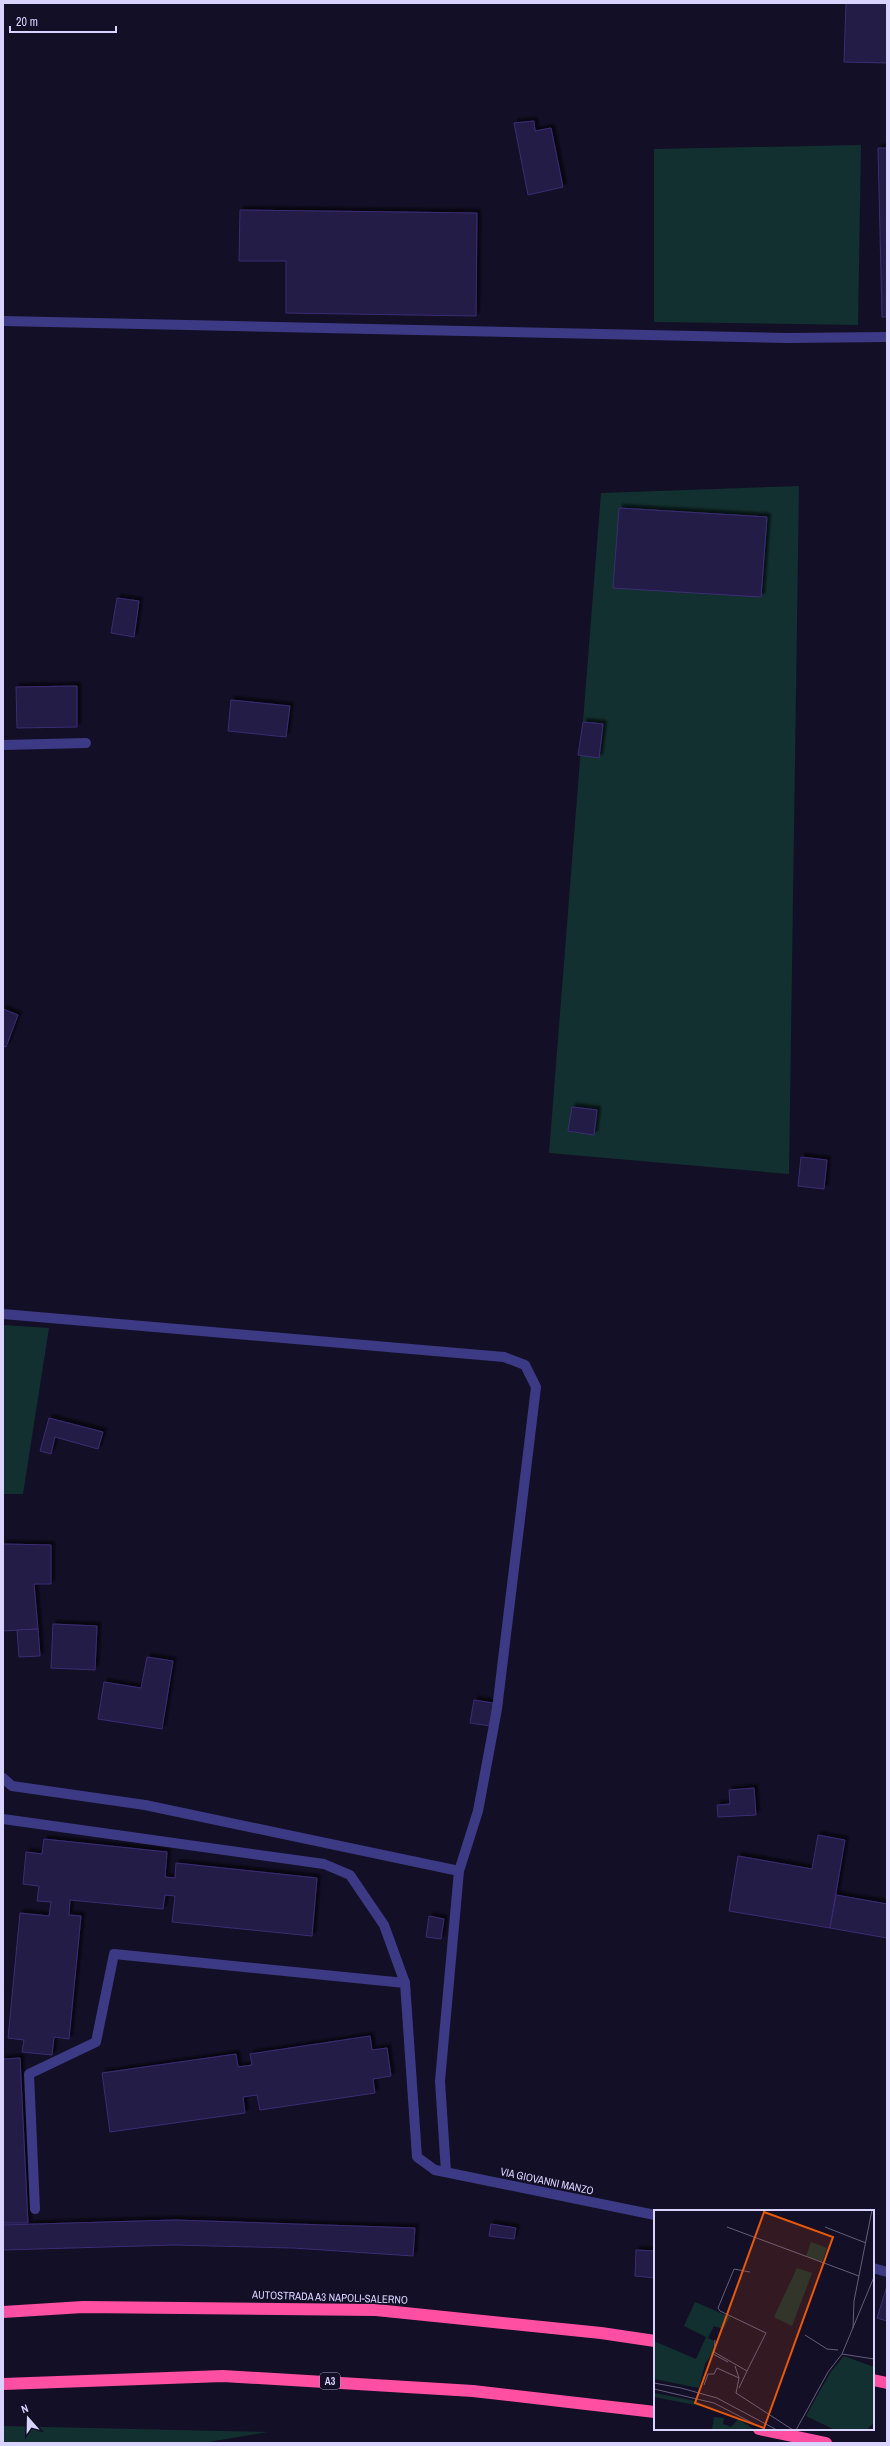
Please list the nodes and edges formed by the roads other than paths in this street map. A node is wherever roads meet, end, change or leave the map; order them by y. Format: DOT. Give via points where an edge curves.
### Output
graph roads {
  1 [pos="3,321"];
  2 [pos="887,337"];
  3 [pos="86,743"];
  4 [pos="3,746"];
  5 [pos="3,1314"];
  6 [pos="3,1778"];
  7 [pos="3,1819"];
  8 [pos="459,1871"];
  9 [pos="405,1983"];
  10 [pos="446,2172"];
  11 [pos="35,2208"];
  12 [pos="654,2215"];
  13 [pos="874,2268"];
  14 [pos="887,2272"];
  15 [pos="3,2312"];
  16 [pos="654,2342"];
  17 [pos="874,2380"];
  18 [pos="887,2383"];
  19 [pos="3,2384"];
  20 [pos="654,2412"];
  21 [pos="764,2430"];
  22 [pos="826,2443"];
  1 -- 2 [label="street" via="787,338"];
  3 -- 4 [label="street"];
  5 -- 8 [label="street" via="504,1357 525,1365 536,1387 498,1709 478,1811"];
  6 -- 8 [label="street" via="12,1786 145,1805"];
  7 -- 9 [label="street" via="324,1864 350,1875 384,1925"];
  8 -- 10 [label="street" via="440,2081"];
  9 -- 10 [label="street, VIA GIOVANNI MANZO" via="417,2157 435,2170"];
  9 -- 11 [label="street" via="114,1954 96,2042 29,2074"];
  10 -- 12 [label="street, VIA GIOVANNI MANZO"];
  13 -- 14 [label="street"];
  15 -- 16 [label="highway, AUTOSTRADA A3 NAPOLI-SALERNO" via="83,2307 376,2310 594,2332"];
  17 -- 18 [label="highway"];
  19 -- 20 [label="highway, A3" via="223,2376 458,2389"];
  21 -- 22 [label="highway"];
}
